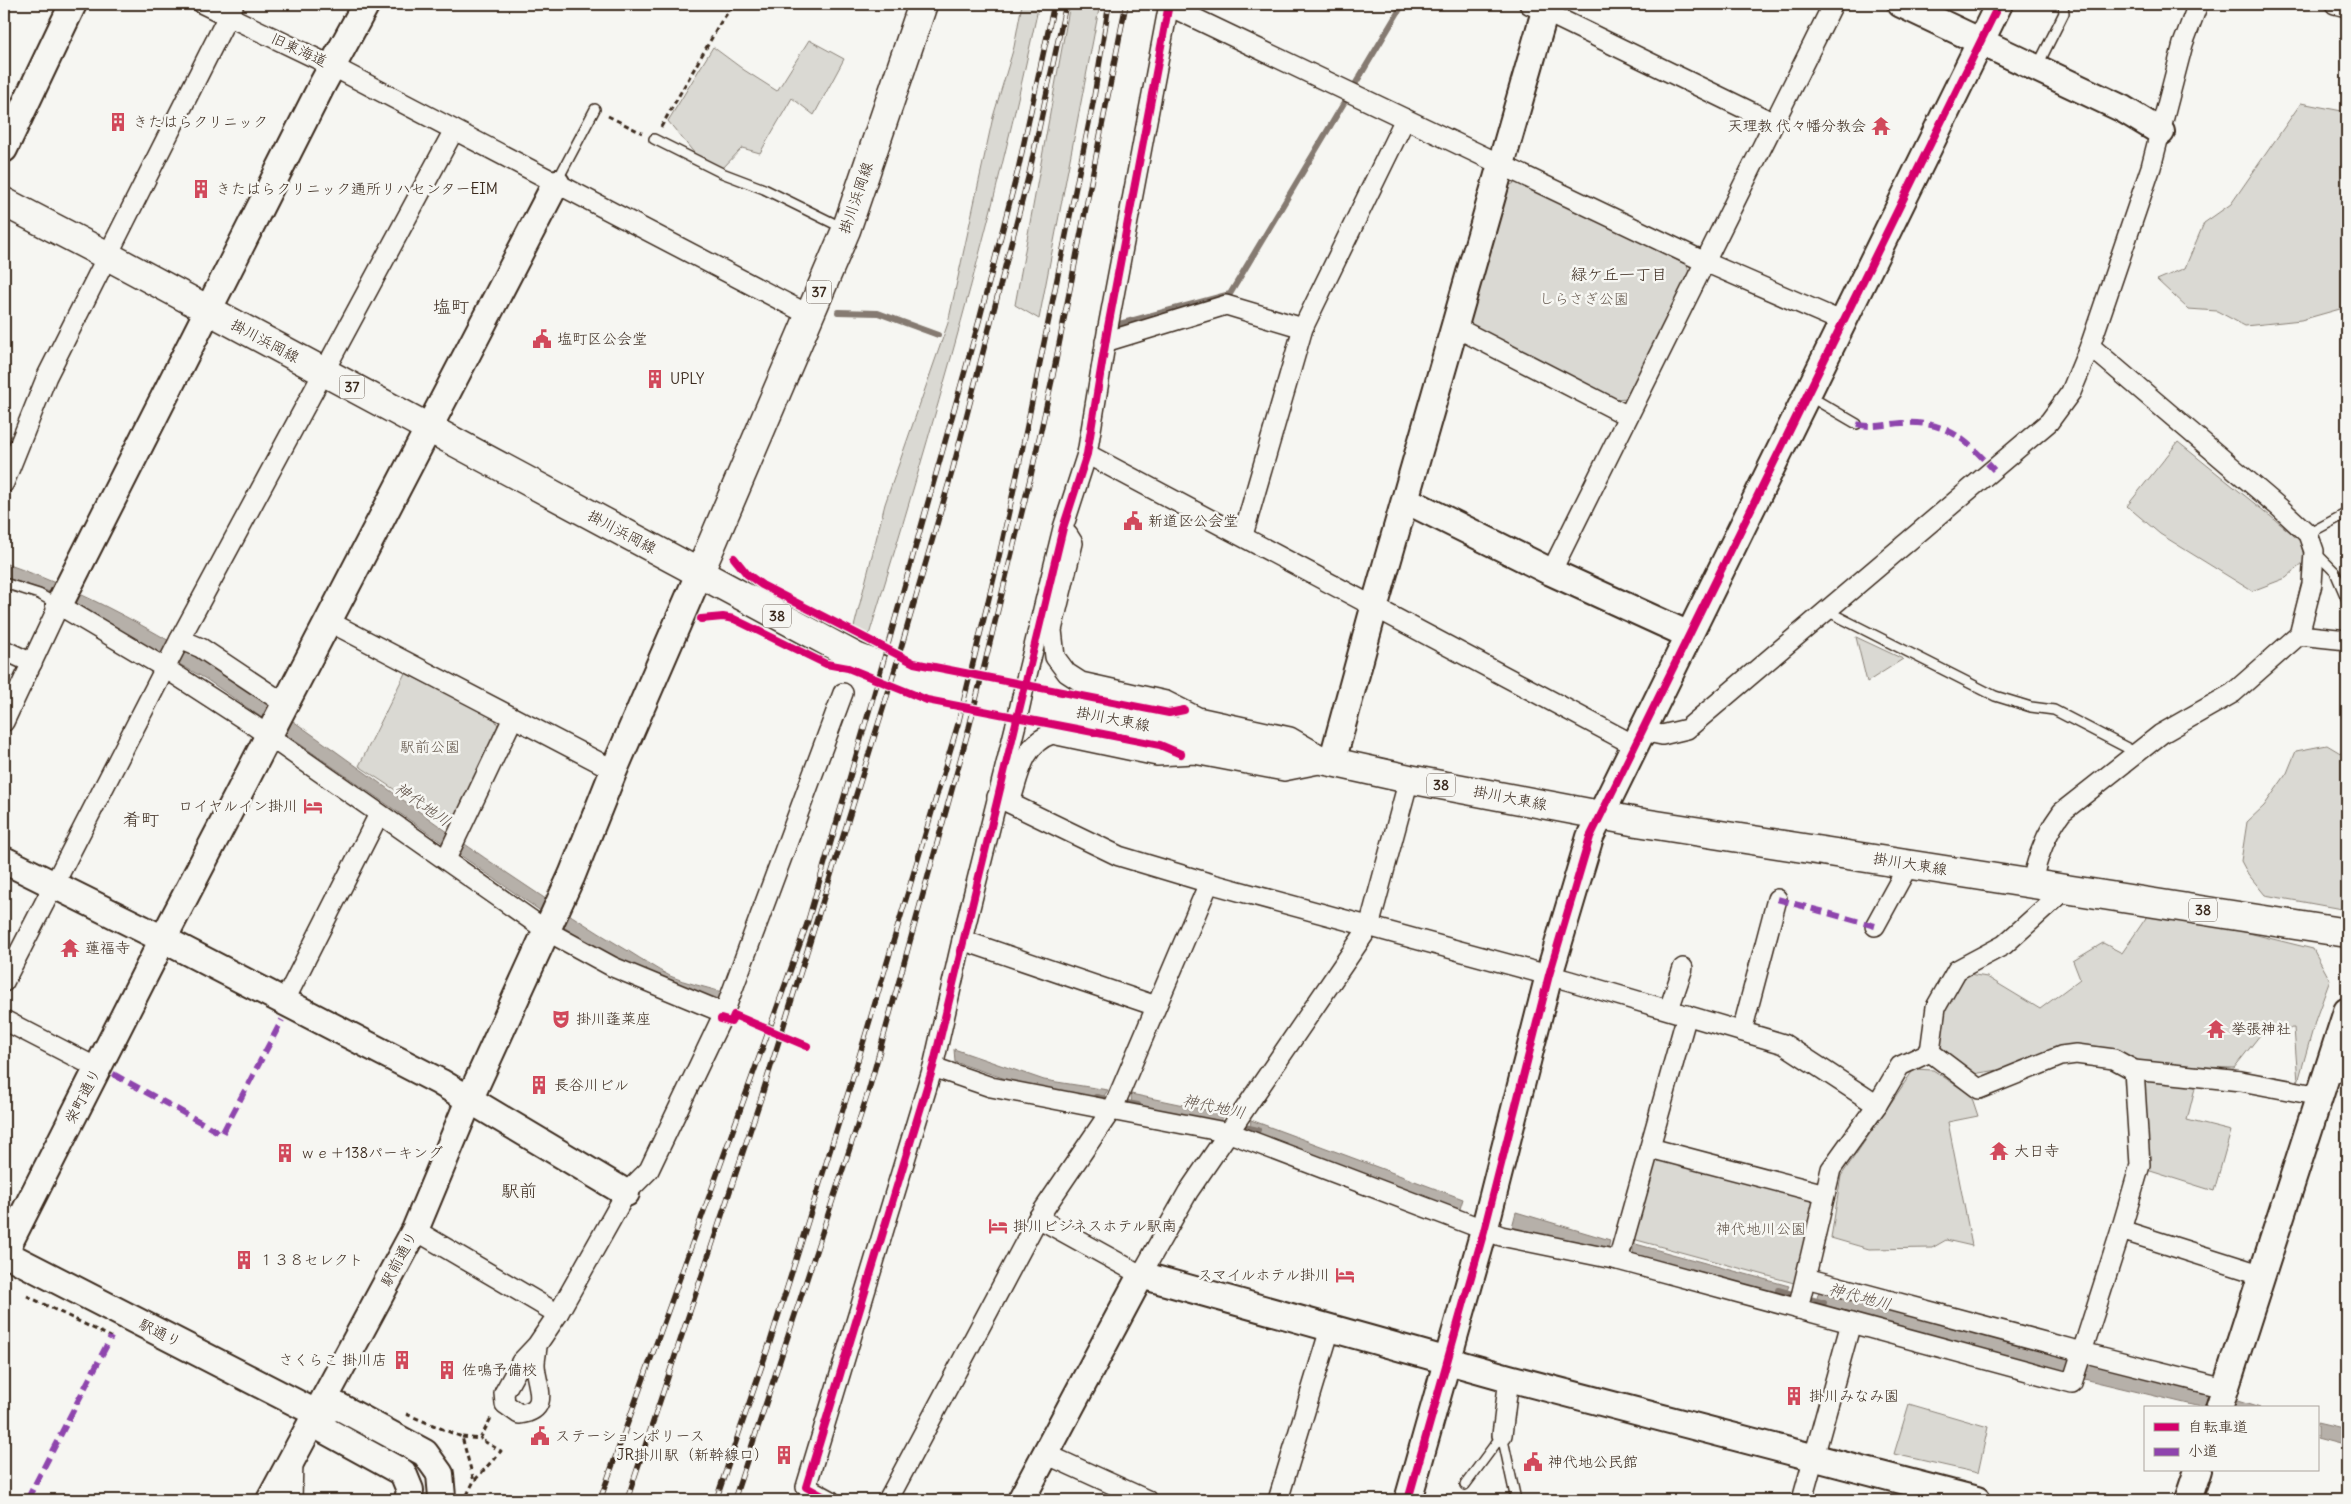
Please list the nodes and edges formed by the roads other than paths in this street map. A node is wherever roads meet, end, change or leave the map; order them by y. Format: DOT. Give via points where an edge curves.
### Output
graph roads {
  1 [pos="73,4"];
  2 [pos="203,4"];
  3 [pos="366,4"];
  4 [pos="1833,4"];
  5 [pos="1901,4"];
  6 [pos="1999,4"];
  7 [pos="2063,4"];
  8 [pos="2198,4"];
  9 [pos="2335,4"];
  10 [pos="1169,5"];
  11 [pos="916,6"];
  12 [pos="1541,6"];
  13 [pos="2347,7"];
  14 [pos="231,10"];
  15 [pos="1980,42"];
  16 [pos="332,66"];
  17 [pos="2036,68"];
  18 [pos="594,109"];
  19 [pos="1405,119"];
  20 [pos="1774,123"];
  21 [pos="454,130"];
  22 [pos="2161,132"];
  23 [pos="654,139"];
  24 [pos="4,149"];
  25 [pos="1500,164"];
  26 [pos="556,183"];
  27 [pos="4,202"];
  28 [pos="846,230"];
  29 [pos="106,255"];
  30 [pos="1705,262"];
  31 [pos="208,310"];
  32 [pos="809,315"];
  33 [pos="1843,322"];
  34 [pos="1455,327"];
  35 [pos="1303,328"];
  36 [pos="1105,342"];
  37 [pos="2090,346"];
  38 [pos="324,372"];
  39 [pos="1806,394"];
  40 [pos="1628,416"];
  41 [pos="1857,424"];
  42 [pos="428,429"];
  43 [pos="1086,454"];
  44 [pos="4,483"];
  45 [pos="1406,500"];
  46 [pos="2347,513"];
  47 [pos="1063,528"];
  48 [pos="2308,534"];
  49 [pos="1243,535"];
  50 [pos="2314,551"];
  51 [pos="1551,572"];
  52 [pos="699,574"];
  53 [pos="4,583"];
  54 [pos="2347,600"];
  55 [pos="59,605"];
  56 [pos="1374,608"];
  57 [pos="1826,612"];
  58 [pos="328,621"];
  59 [pos="1689,635"];
  60 [pos="2299,635"];
  61 [pos="180,639"];
  62 [pos="2347,640"];
  63 [pos="4,650"];
  64 [pos="32,663"];
  65 [pos="165,668"];
  66 [pos="843,693"];
  67 [pos="285,704"];
  68 [pos="513,718"];
  69 [pos="4,722"];
  70 [pos="269,736"];
  71 [pos="1638,738"];
  72 [pos="2135,752"];
  73 [pos="1332,762"];
  74 [pos="614,770"];
  75 [pos="1409,779"];
  76 [pos="1004,800"];
  77 [pos="379,814"];
  78 [pos="1600,815"];
  79 [pos="447,858"];
  80 [pos="4,860"];
  81 [pos="1909,864"];
  82 [pos="1209,883"];
  83 [pos="2032,883"];
  84 [pos="54,884"];
  85 [pos="2059,887"];
  86 [pos="1777,899"];
  87 [pos="1369,926"];
  88 [pos="1875,926"];
  89 [pos="546,931"];
  90 [pos="2347,933"];
  91 [pos="163,939"];
  92 [pos="962,940"];
  93 [pos="1683,968"];
  94 [pos="1549,975"];
  95 [pos="4,982"];
  96 [pos="284,1002"];
  97 [pos="1156,1006"];
  98 [pos="1669,1009"];
  99 [pos="2347,1011"];
  100 [pos="724,1013"];
  101 [pos="1687,1014"];
  102 [pos="4,1020"];
  103 [pos="1742,1030"];
  104 [pos="1930,1052"];
  105 [pos="928,1066"];
  106 [pos="97,1068"];
  107 [pos="2134,1070"];
  108 [pos="2331,1080"];
  109 [pos="470,1098"];
  110 [pos="1877,1105"];
  111 [pos="1112,1108"];
  112 [pos="1230,1132"];
  113 [pos="1650,1148"];
  114 [pos="626,1193"];
  115 [pos="1825,1194"];
  116 [pos="1038,1218"];
  117 [pos="415,1230"];
  118 [pos="1484,1230"];
  119 [pos="2121,1230"];
  120 [pos="4,1253"];
  121 [pos="1618,1259"];
  122 [pos="1141,1275"];
  123 [pos="2263,1275"];
  124 [pos="1805,1282"];
  125 [pos="1799,1307"];
  126 [pos="558,1314"];
  127 [pos="1851,1323"];
  128 [pos="1330,1328"];
  129 [pos="537,1345"];
  130 [pos="2082,1353"];
  131 [pos="1448,1361"];
  132 [pos="1509,1378"];
  133 [pos="2222,1398"];
  134 [pos="316,1413"];
  135 [pos="1502,1435"];
  136 [pos="294,1454"];
  137 [pos="1046,1454"];
  138 [pos="1813,1458"];
  139 [pos="2197,1472"];
  140 [pos="1465,1485"];
  141 [pos="270,1500"];
  142 [pos="292,1500"];
  143 [pos="408,1500"];
  144 [pos="441,1500"];
  145 [pos="830,1500"];
  146 [pos="888,1500"];
  147 [pos="1021,1500"];
  148 [pos="1147,1500"];
  149 [pos="1278,1500"];
  150 [pos="1408,1500"];
  151 [pos="1516,1500"];
  152 [pos="1802,1500"];
  153 [pos="1977,1500"];
  154 [pos="2188,1500"];
  1 -- 24 [label="street"];
  2 -- 14 [label="street, 旧東海道"];
  3 -- 16 [label="street, 旧東海道"];
  4 -- 20 [label="street"];
  5 -- 15 [label="street"];
  6 -- 15 [label="street"];
  7 -- 17 [label="lane" via="2064,13"];
  8 -- 22 [label="street" via="2183,44"];
  9 -- 13 [label="street"];
  10 -- 19 [label="street"];
  10 -- 36 [label="street"];
  11 -- 28 [label="main road, 掛川浜岡線 / 37"];
  12 -- 20 [label="street"];
  12 -- 25 [label="street"];
  14 -- 16 [label="street, 旧東海道"];
  14 -- 29 [label="street"];
  15 -- 17 [label="street"];
  15 -- 33 [label="street"];
  16 -- 21 [label="street"];
  16 -- 31 [label="street"];
  17 -- 22 [label="street" via="2123,109"];
  18 -- 26 [label="lane"];
  19 -- 25 [label="street"];
  19 -- 35 [label="street"];
  20 -- 30 [label="street"];
  21 -- 26 [label="street"];
  21 -- 38 [label="street"];
  22 -- 37 [label="street"];
  23 -- 28 [label="lane"];
  25 -- 30 [label="street"];
  25 -- 34 [label="street"];
  26 -- 32 [label="street"];
  26 -- 42 [label="street, 栄町通り"];
  27 -- 29 [label="main road, 掛川浜岡線 / 37"];
  28 -- 32 [label="main road, 掛川浜岡線 / 37"];
  29 -- 31 [label="main road, 掛川浜岡線 / 37"];
  29 -- 44 [label="street" via="47,376"];
  30 -- 33 [label="street"];
  30 -- 40 [label="street"];
  31 -- 38 [label="main road, 掛川浜岡線 / 37"];
  31 -- 55 [label="street"];
  32 -- 52 [label="main road, 掛川浜岡線 / 37"];
  33 -- 39 [label="street"];
  34 -- 40 [label="street"];
  34 -- 45 [label="street"];
  35 -- 36 [label="street" via="1226,305"];
  35 -- 49 [label="street"];
  36 -- 43 [label="street"];
  37 -- 48 [label="street"];
  37 -- 57 [label="street" via="2071,392 2049,422"];
  38 -- 42 [label="main road, 掛川浜岡線 / 37"];
  38 -- 61 [label="street"];
  39 -- 41 [label="lane"];
  39 -- 59 [label="street"];
  40 -- 51 [label="street"];
  42 -- 52 [label="main road, 掛川浜岡線 / 37"];
  42 -- 58 [label="street, 栄町通り"];
  43 -- 47 [label="street"];
  43 -- 49 [label="street"];
  45 -- 51 [label="street"];
  45 -- 56 [label="street"];
  46 -- 48 [label="lane"];
  47 -- 73 [label="street" via="1073,543 1052,630 1055,657 1067,673 1081,682 1166,701 1198,717 1290,737"];
  47 -- 76 [label="street, bridge" via="1016,724"];
  48 -- 50 [label="street"];
  49 -- 56 [label="street"];
  50 -- 54 [label="lane" via="2335,572"];
  50 -- 60 [label="street" via="2312,584"];
  51 -- 59 [label="street"];
  52 -- 73 [label="main road, 掛川大東線 / 38" via="856,657 922,682"];
  52 -- 74 [label="street, 駅前通り"];
  53 -- 55 [label="lane" via="39,594"];
  55 -- 64 [label="street"];
  55 -- 65 [label="street"];
  56 -- 71 [label="street"];
  56 -- 73 [label="street"];
  57 -- 71 [label="street" via="1687,729"];
  57 -- 72 [label="lane" via="1995,696 2054,710"];
  58 -- 67 [label="street, 栄町通り"];
  58 -- 68 [label="street"];
  59 -- 71 [label="street"];
  60 -- 62 [label="street"];
  60 -- 72 [label="street" via="2233,693"];
  61 -- 65 [label="street"];
  61 -- 67 [label="street" via="202,648"];
  63 -- 64 [label="street"];
  64 -- 69 [label="street"];
  65 -- 70 [label="street"];
  65 -- 84 [label="street"];
  66 -- 100 [label="street"];
  67 -- 70 [label="street, 栄町通り"];
  68 -- 74 [label="street"];
  68 -- 79 [label="street"];
  70 -- 77 [label="street"];
  70 -- 91 [label="street, 栄町通り"];
  71 -- 78 [label="street"];
  72 -- 83 [label="street" via="2062,812 2043,845"];
  73 -- 75 [label="main road, 掛川大東線 / 38"];
  73 -- 76 [label="street" via="1284,771 1194,754 1157,756 1052,734 1040,738 1027,752"];
  74 -- 89 [label="street, 駅前通り"];
  75 -- 78 [label="main road, 掛川大東線 / 38"];
  75 -- 87 [label="street"];
  76 -- 82 [label="street" via="1119,856"];
  76 -- 92 [label="street"];
  77 -- 79 [label="street"];
  77 -- 96 [label="street"];
  78 -- 81 [label="main road, 掛川大東線 / 38"];
  78 -- 94 [label="street" via="1590,837"];
  79 -- 89 [label="street"];
  80 -- 84 [label="street"];
  81 -- 83 [label="main road, 掛川大東線 / 38"];
  81 -- 88 [label="street"];
  82 -- 87 [label="street"];
  82 -- 97 [label="street"];
  83 -- 85 [label="main road, 掛川大東線 / 38"];
  84 -- 91 [label="street"];
  84 -- 95 [label="street"];
  85 -- 90 [label="main road, 掛川大東線 / 38"];
  85 -- 104 [label="street" via="2058,897 2004,945 1957,970 1936,1007"];
  86 -- 103 [label="street"];
  87 -- 94 [label="street"];
  87 -- 112 [label="street"];
  89 -- 100 [label="street" via="613,967"];
  89 -- 109 [label="street, 駅前通り"];
  91 -- 96 [label="street"];
  91 -- 106 [label="street, 栄町通り"];
  92 -- 97 [label="street"];
  92 -- 105 [label="street"];
  93 -- 98 [label="street"];
  94 -- 98 [label="street"];
  94 -- 118 [label="street"];
  96 -- 109 [label="street"];
  97 -- 111 [label="street"];
  98 -- 101 [label="street"];
  99 -- 108 [label="street"];
  100 -- 114 [label="street" via="649,1170"];
  101 -- 103 [label="street"];
  101 -- 113 [label="street"];
  102 -- 106 [label="street"];
  103 -- 110 [label="street" via="1784,1044"];
  104 -- 107 [label="street" via="1979,1089 2061,1056 2114,1059"];
  104 -- 110 [label="street" via="1900,1066"];
  105 -- 111 [label="street" via="991,1087"];
  105 -- 145 [label="street" via="806,1487"];
  106 -- 120 [label="street, 栄町通り"];
  107 -- 108 [label="street" via="2241,1081"];
  107 -- 119 [label="street" via="2140,1165"];
  108 -- 123 [label="street"];
  109 -- 114 [label="street"];
  109 -- 117 [label="street, 駅前通り"];
  110 -- 115 [label="street" via="1831,1169"];
  111 -- 112 [label="street"];
  111 -- 116 [label="street"];
  112 -- 118 [label="street"];
  112 -- 122 [label="street" via="1188,1192"];
  113 -- 115 [label="street"];
  113 -- 121 [label="street"];
  114 -- 126 [label="street"];
  115 -- 124 [label="street"];
  116 -- 122 [label="street"];
  116 -- 146 [label="street"];
  117 -- 126 [label="street"];
  117 -- 134 [label="street, 駅前通り"];
  118 -- 121 [label="street"];
  118 -- 131 [label="street"];
  119 -- 123 [label="street"];
  119 -- 130 [label="street"];
  120 -- 134 [label="street, 駅通り"];
  121 -- 125 [label="street"];
  122 -- 128 [label="street"];
  122 -- 137 [label="street"];
  123 -- 133 [label="street"];
  124 -- 125 [label="street"];
  124 -- 130 [label="street"];
  125 -- 127 [label="street"];
  126 -- 129 [label="street"];
  127 -- 130 [label="street" via="2072,1383"];
  127 -- 138 [label="street"];
  128 -- 131 [label="street"];
  128 -- 149 [label="street"];
  130 -- 133 [label="street"];
  131 -- 132 [label="street"];
  131 -- 150 [label="street"];
  132 -- 135 [label="street"];
  132 -- 138 [label="street"];
  134 -- 136 [label="street, 駅前通り"];
  134 -- 143 [label="street" via="323,1429 403,1473 410,1490"];
  134 -- 144 [label="street" via="338,1406 425,1452 440,1474"];
  135 -- 140 [label="lane"];
  135 -- 151 [label="lane"];
  136 -- 141 [label="street"];
  136 -- 142 [label="street"];
  137 -- 147 [label="street"];
  137 -- 148 [label="street"];
  138 -- 152 [label="street"];
  138 -- 153 [label="street"];
  139 -- 154 [label="street"];
}
